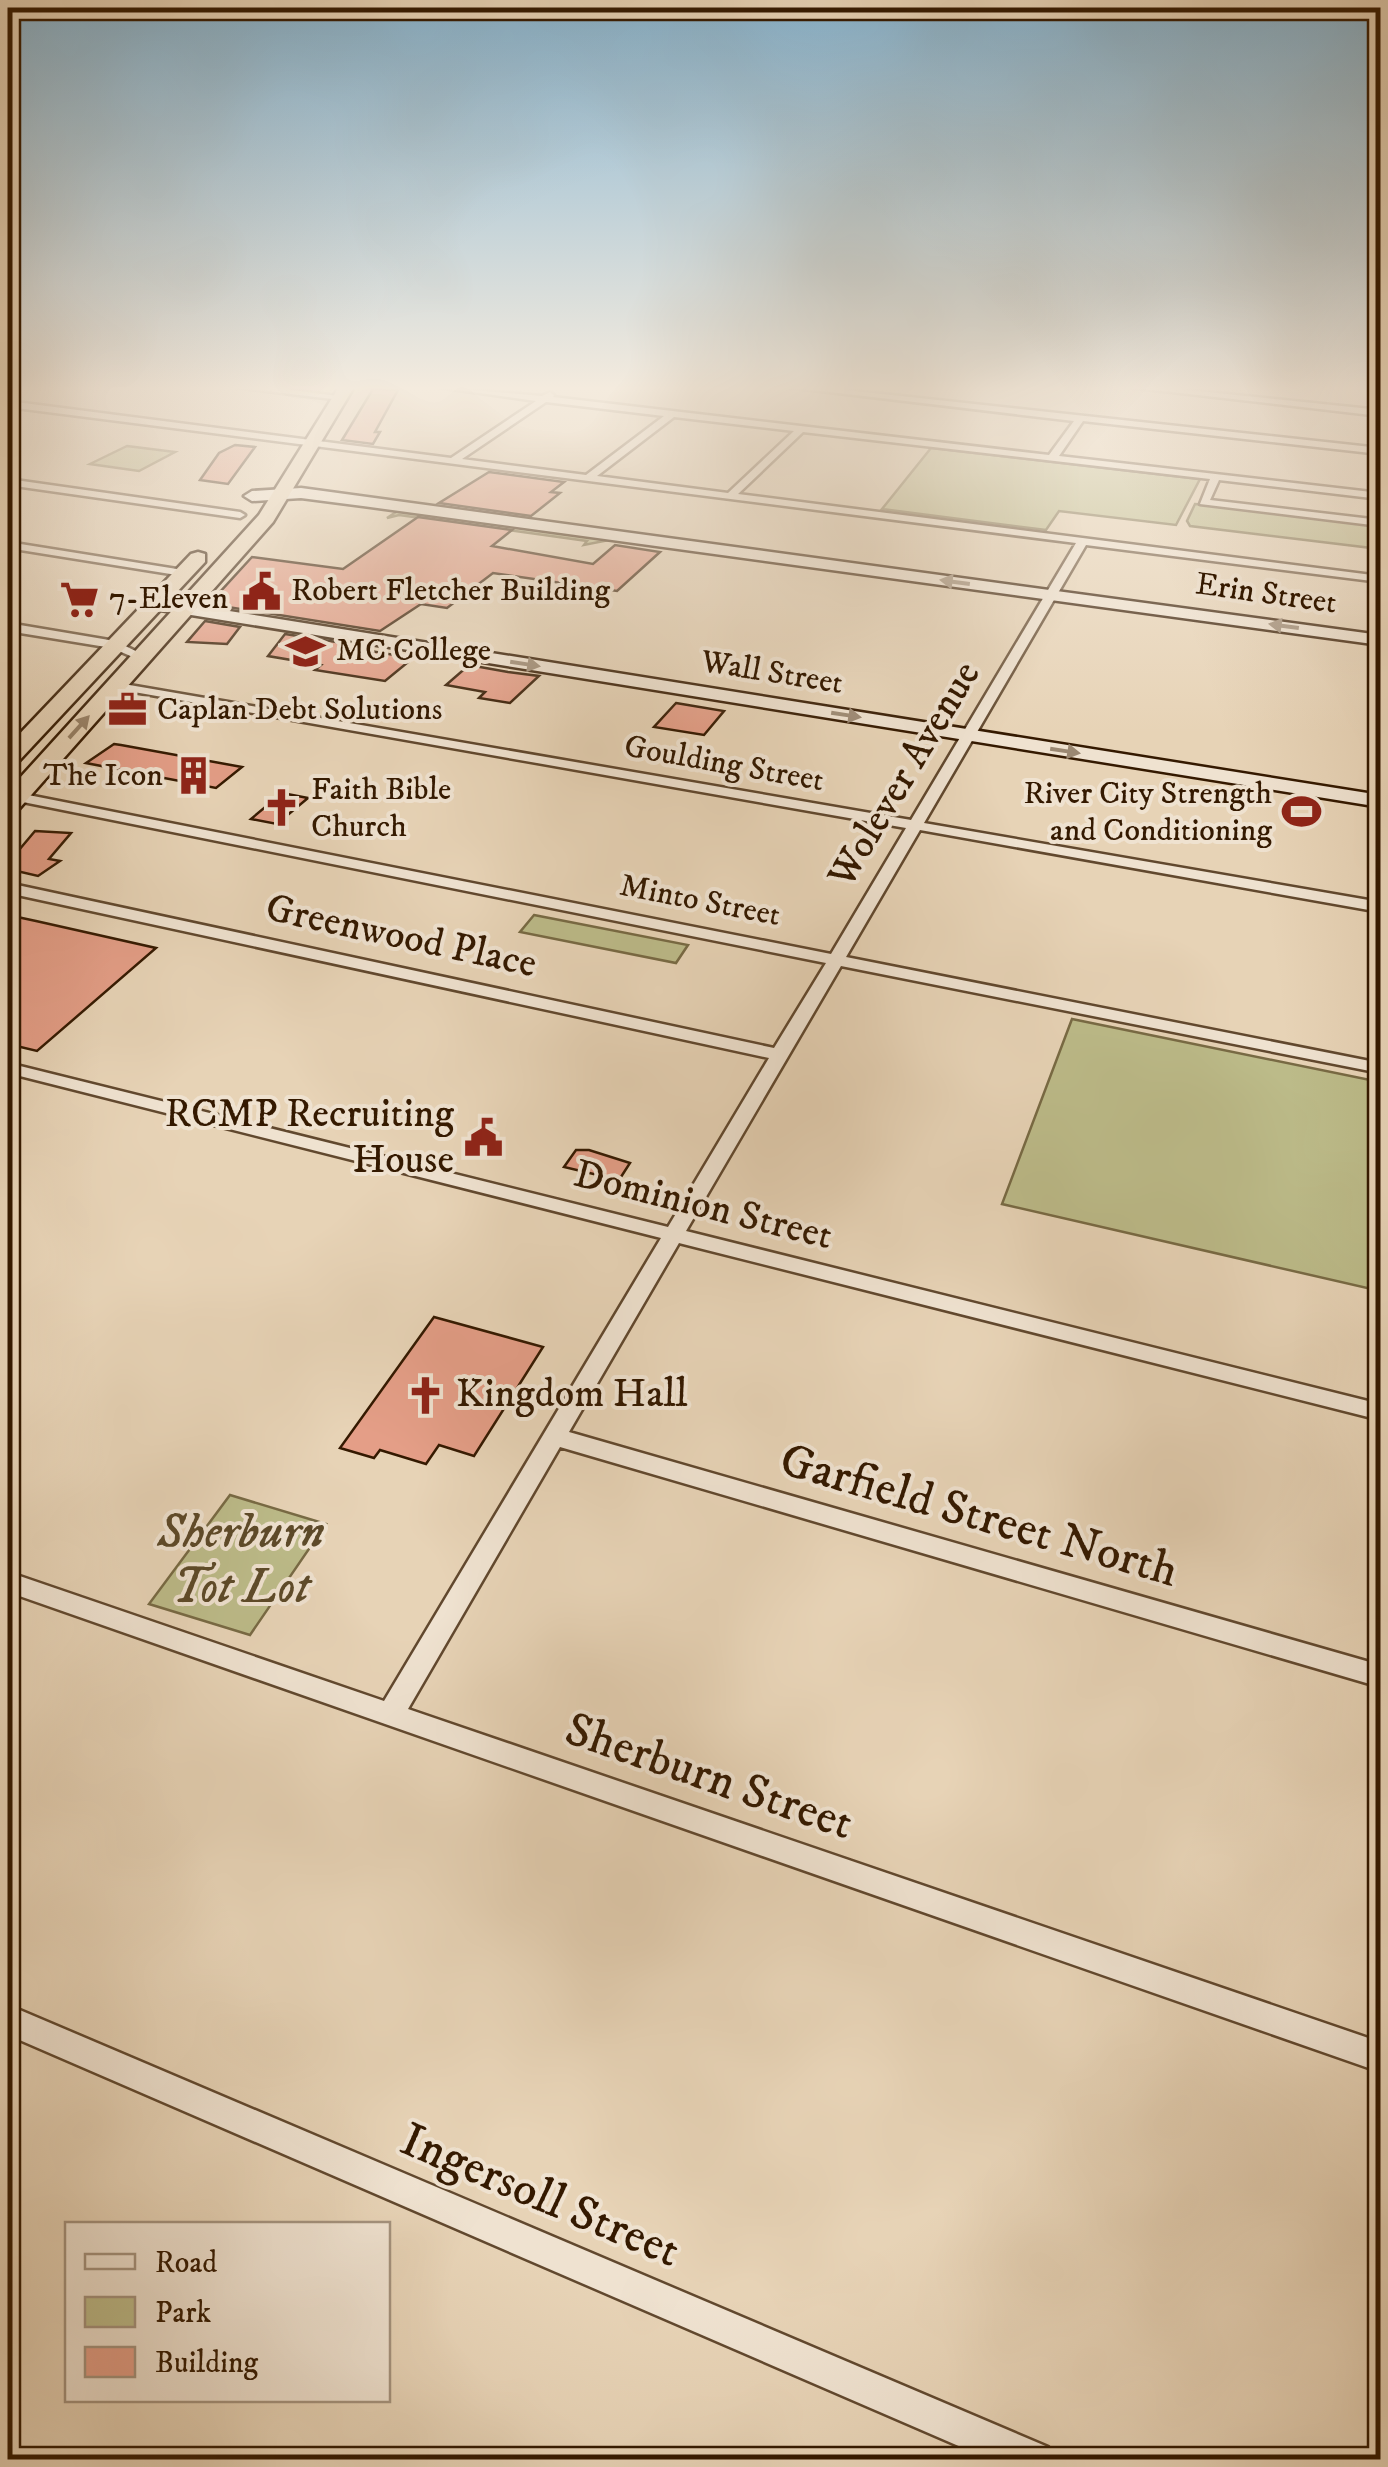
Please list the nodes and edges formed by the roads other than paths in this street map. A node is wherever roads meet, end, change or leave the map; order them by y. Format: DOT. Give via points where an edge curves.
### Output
graph roads {
  1 [pos="149,502"];
  2 [pos="248,502"];
  3 [pos="275,502"];
  4 [pos="371,502"];
  5 [pos="778,502"];
  6 [pos="1205,502"];
  7 [pos="240,515"];
  8 [pos="1380,523"];
  9 [pos="1083,541"];
  10 [pos="8,545"];
  11 [pos="184,573"];
  12 [pos="1380,579"];
  13 [pos="1052,594"];
  14 [pos="154,604"];
  15 [pos="183,609"];
  16 [pos="8,627"];
  17 [pos="1380,640"];
  18 [pos="115,644"];
  19 [pos="142,657"];
  20 [pos="117,685"];
  21 [pos="969,735"];
  22 [pos="16,738"];
  23 [pos="8,759"];
  24 [pos="10,799"];
  25 [pos="1380,802"];
  26 [pos="916,825"];
  27 [pos="8,888"];
  28 [pos="1380,907"];
  29 [pos="837,958"];
  30 [pos="780,1055"];
  31 [pos="8,1068"];
  32 [pos="1380,1068"];
  33 [pos="674,1235"];
  34 [pos="1380,1412"];
  35 [pos="555,1437"];
  36 [pos="8,1582"];
  37 [pos="1380,1676"];
  38 [pos="390,1715"];
  39 [pos="8,2020"];
  40 [pos="1380,2057"];
  41 [pos="1035,2460"];
  1 -- 7 [label="street"];
  2 -- 7 [label="highway"];
  3 -- 15 [label="highway"];
  13 -- 4 [label="main road, Erin Street, one-way"];
  5 -- 9 [label="street"];
  6 -- 8 [label="street"];
  7 -- 11 [label="highway"];
  9 -- 12 [label="street"];
  9 -- 13 [label="street, Wolever Avenue"];
  10 -- 11 [label="street"];
  11 -- 14 [label="highway"];
  17 -- 13 [label="main road, Erin Street, one-way"];
  13 -- 21 [label="street, Wolever Avenue"];
  14 -- 15 [label="main road, Wall Street"];
  14 -- 18 [label="highway"];
  15 -- 19 [label="highway"];
  15 -- 21 [label="main road, Wall Street, one-way"];
  16 -- 18 [label="street"];
  18 -- 19 [label="street"];
  18 -- 22 [label="highway"];
  19 -- 20 [label="highway"];
  24 -- 20 [label="highway, one-way"];
  20 -- 26 [label="street, Goulding Street"];
  21 -- 25 [label="main road, Wall Street, one-way"];
  21 -- 26 [label="street, Wolever Avenue"];
  22 -- 23 [label="highway"];
  24 -- 29 [label="street, Minto Street"];
  26 -- 28 [label="street, Goulding Street"];
  26 -- 29 [label="street, Wolever Avenue"];
  27 -- 30 [label="street, Greenwood Place"];
  29 -- 30 [label="street, Wolever Avenue"];
  29 -- 32 [label="street, Minto Street"];
  30 -- 33 [label="street, Wolever Avenue"];
  31 -- 33 [label="street, Dominion Street"];
  33 -- 34 [label="street, Dominion Street"];
  33 -- 35 [label="street, Wolever Avenue"];
  35 -- 37 [label="street, Garfield Street North"];
  35 -- 38 [label="street, Wolever Avenue"];
  36 -- 38 [label="street, Sherburn Street"];
  38 -- 40 [label="street, Sherburn Street"];
  39 -- 41 [label="street, Ingersoll Street"];
}
